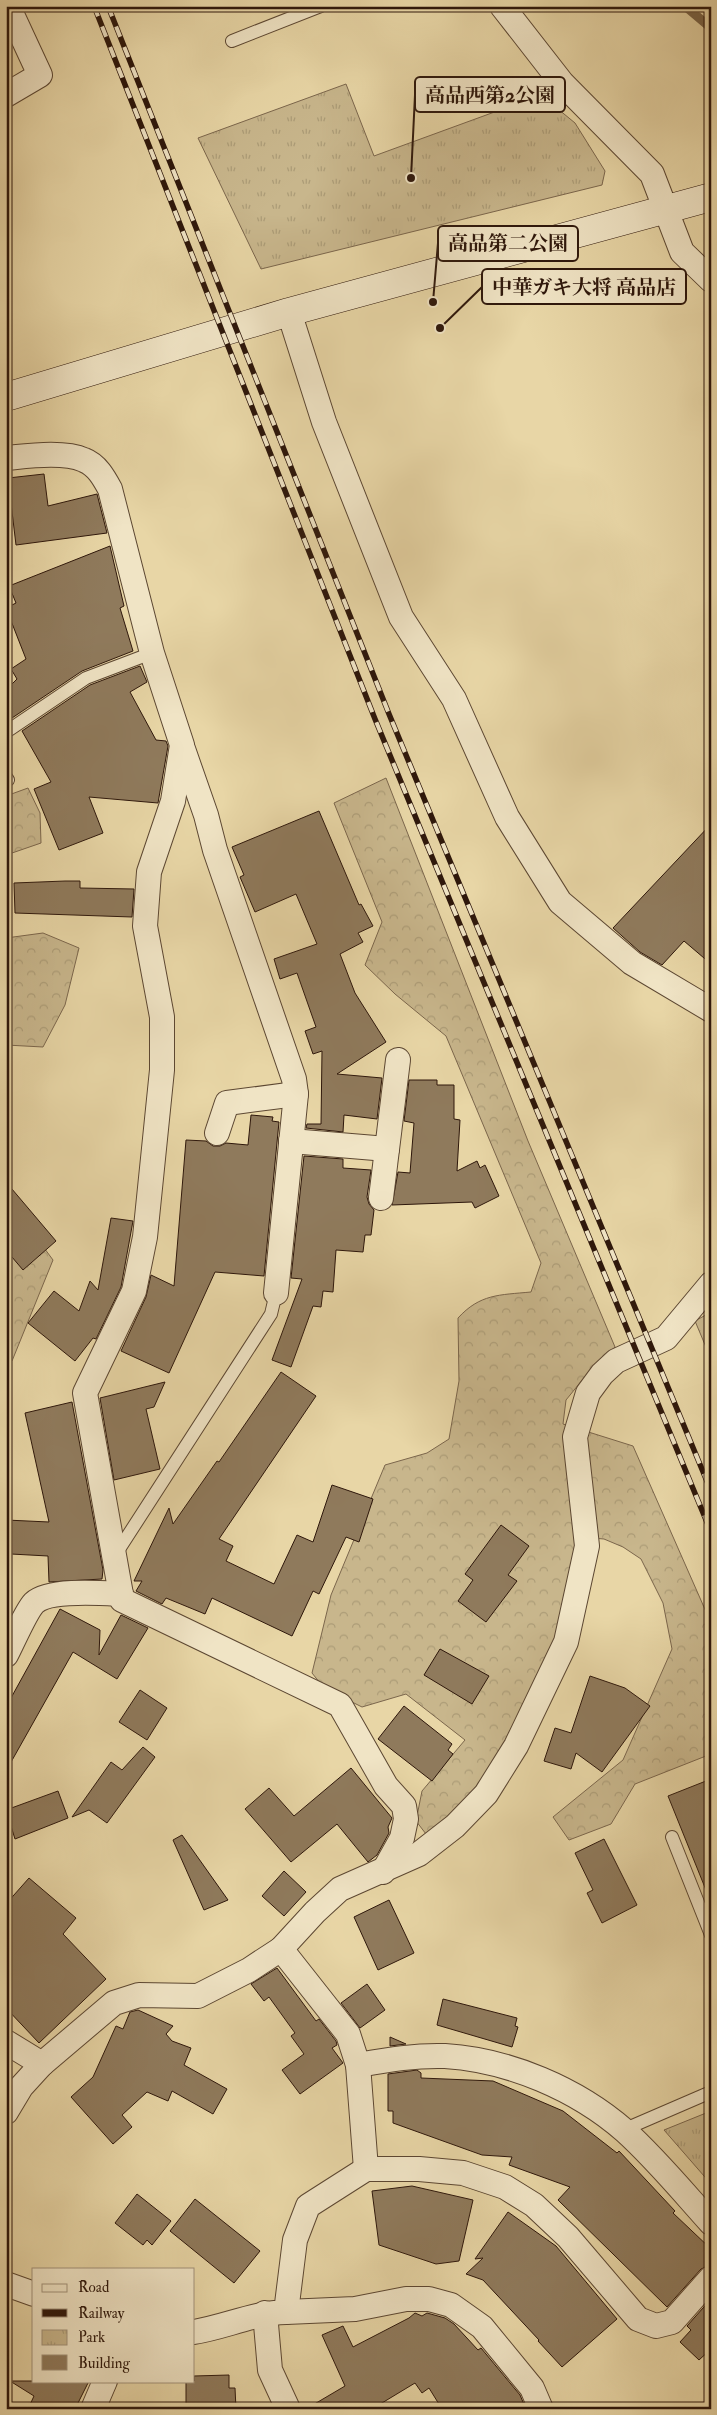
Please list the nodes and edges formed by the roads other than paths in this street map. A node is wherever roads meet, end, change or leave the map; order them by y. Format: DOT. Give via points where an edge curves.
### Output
graph roads {
  1 [pos="8,6"];
  2 [pos="321,6"];
  3 [pos="502,6"];
  4 [pos="232,41"];
  5 [pos="6,96"];
  6 [pos="711,197"];
  7 [pos="665,211"];
  8 [pos="711,280"];
  9 [pos="289,312"];
  10 [pos="6,397"];
  11 [pos="6,458"];
  12 [pos="152,653"];
  13 [pos="6,732"];
  14 [pos="182,745"];
  15 [pos="711,1010"];
  16 [pos="398,1060"];
  17 [pos="296,1094"];
  18 [pos="217,1132"];
  19 [pos="291,1141"];
  20 [pos="387,1149"];
  21 [pos="381,1198"];
  22 [pos="711,1284"];
  23 [pos="276,1293"];
  24 [pos="114,1557"];
  25 [pos="121,1594"];
  26 [pos="6,1655"];
  27 [pos="672,1836"];
  28 [pos="383,1872"];
  29 [pos="711,1935"];
  30 [pos="281,1949"];
  31 [pos="6,2042"];
  32 [pos="42,2064"];
  33 [pos="358,2065"];
  34 [pos="711,2092"];
  35 [pos="6,2112"];
  36 [pos="624,2130"];
  37 [pos="366,2169"];
  38 [pos="711,2223"];
  39 [pos="711,2278"];
  40 [pos="6,2284"];
  41 [pos="32,2293"];
  42 [pos="275,2312"];
  43 [pos="195,2332"];
  44 [pos="105,2382"];
  45 [pos="93,2409"];
  46 [pos="288,2409"];
  47 [pos="541,2409"];
  1 -- 5 [label="street" via="40,75"];
  2 -- 4 [label="lane"];
  3 -- 7 [label="street" via="562,83 652,174"];
  6 -- 7 [label="street"];
  7 -- 8 [label="street" via="682,252"];
  7 -- 9 [label="street"];
  9 -- 10 [label="street"];
  9 -- 15 [label="street" via="324,422 402,617 454,699 507,817 560,902 632,963"];
  11 -- 12 [label="street" via="50,454 84,460 99,471 118,510"];
  12 -- 13 [label="lane" via="86,678"];
  12 -- 14 [label="street"];
  14 -- 17 [label="street" via="294,1079"];
  14 -- 24 [label="street" via="173,801 149,872 145,926 162,1016 162,1070 145,1237 134,1291 84,1393"];
  16 -- 20 [label="street"];
  17 -- 18 [label="street" via="228,1103"];
  17 -- 19 [label="street"];
  19 -- 20 [label="street"];
  19 -- 23 [label="street"];
  20 -- 21 [label="street"];
  22 -- 28 [label="street" via="666,1338 616,1361 588,1393 574,1436 587,1546 578,1595 566,1642 516,1746 486,1794 455,1826 419,1854"];
  23 -- 24 [label="lane" via="271,1314"];
  24 -- 25 [label="street"];
  25 -- 26 [label="street" via="83,1592 45,1597 33,1603"];
  25 -- 28 [label="street" via="122,1600 340,1705 386,1786 404,1806 406,1819 402,1838"];
  27 -- 29 [label="lane"];
  28 -- 30 [label="street" via="340,1889"];
  30 -- 32 [label="street" via="249,1970 198,1996 139,1996 114,2003"];
  30 -- 33 [label="street" via="348,2034"];
  31 -- 32 [label="street"];
  32 -- 35 [label="street" via="21,2087"];
  33 -- 36 [label="street" via="404,2057 445,2056 483,2062 528,2074 564,2091"];
  33 -- 37 [label="street"];
  34 -- 36 [label="lane"];
  36 -- 38 [label="street"];
  37 -- 39 [label="street" via="462,2173 505,2187 534,2205 568,2237 638,2319 656,2326 672,2322"];
  37 -- 42 [label="street" via="308,2206"];
  40 -- 41 [label="street"];
  42 -- 43 [label="street"];
  42 -- 46 [label="street" via="270,2370"];
  42 -- 47 [label="street" via="355,2308 406,2299 430,2299 451,2305 482,2327 532,2388"];
  44 -- 45 [label="street"];
}
